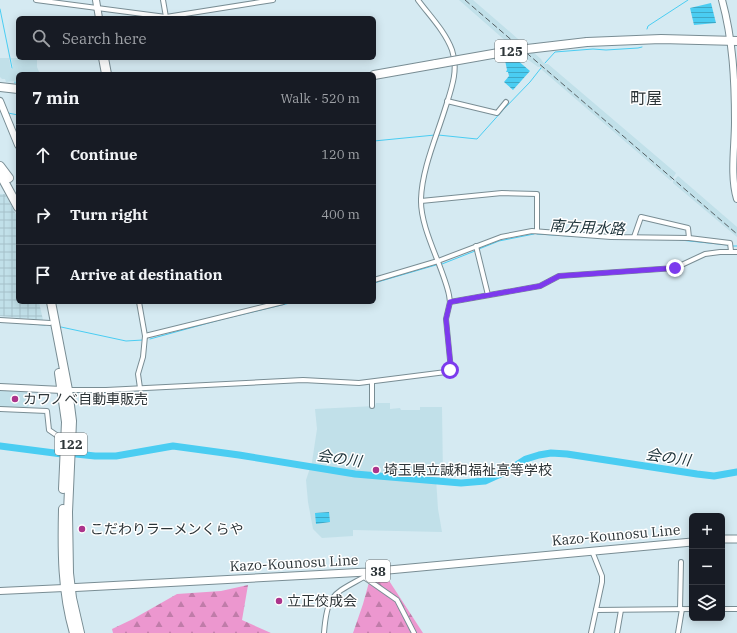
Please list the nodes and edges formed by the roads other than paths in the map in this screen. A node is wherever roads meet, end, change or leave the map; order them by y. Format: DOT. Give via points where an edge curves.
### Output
graph roads {
  1 [pos="36,0"];
  2 [pos="96,0"];
  3 [pos="162,0"];
  4 [pos="273,0"];
  5 [pos="418,0"];
  6 [pos="722,0"];
  7 [pos="97,7"];
  8 [pos="99,16"];
  9 [pos="159,16"];
  10 [pos="166,16"];
  11 [pos="172,16"];
  12 [pos="734,41"];
  13 [pos="101,60"];
  14 [pos="105,60"];
  15 [pos="104,72"];
  16 [pos="108,72"];
  17 [pos="376,75"];
  18 [pos="0,87"];
  19 [pos="16,89"];
  20 [pos="0,101"];
  21 [pos="447,101"];
  22 [pos="506,102"];
  23 [pos="736,122"];
  24 [pos="16,141"];
  25 [pos="0,166"];
  26 [pos="0,174"];
  27 [pos="736,184"];
  28 [pos="16,192"];
  29 [pos="737,199"];
  30 [pos="421,201"];
  31 [pos="16,203"];
  32 [pos="537,231"];
  33 [pos="634,237"];
  34 [pos="689,238"];
  35 [pos="476,246"];
  36 [pos="730,251"];
  37 [pos="737,252"];
  38 [pos="438,261"];
  39 [pos="376,279"];
  40 [pos="488,295"];
  41 [pos="450,302"];
  42 [pos="46,304"];
  43 [pos="51,304"];
  44 [pos="140,304"];
  45 [pos="275,304"];
  46 [pos="0,320"];
  47 [pos="50,323"];
  48 [pos="145,336"];
  49 [pos="372,382"];
  50 [pos="0,387"];
  51 [pos="140,388"];
  52 [pos="65,390"];
  53 [pos="372,406"];
  54 [pos="0,409"];
  55 [pos="65,441"];
  56 [pos="725,539"];
  57 [pos="737,539"];
  58 [pos="689,542"];
  59 [pos="592,551"];
  60 [pos="681,562"];
  61 [pos="365,574"];
  62 [pos="0,588"];
  63 [pos="68,588"];
  64 [pos="0,591"];
  65 [pos="10,591"];
  66 [pos="737,608"];
  67 [pos="681,609"];
  68 [pos="689,609"];
  69 [pos="725,609"];
  70 [pos="596,610"];
  71 [pos="621,610"];
  72 [pos="74,633"];
  73 [pos="80,633"];
  74 [pos="324,633"];
  75 [pos="414,633"];
  76 [pos="590,633"];
  77 [pos="617,633"];
  78 [pos="678,633"];
  1 -- 7 [label="street"];
  2 -- 7 [label="street"];
  3 -- 10 [label="street"];
  4 -- 11 [label="street"];
  5 -- 21 [label="street" via="445,36 453,52 455,66"];
  6 -- 12 [label="street"];
  7 -- 8 [label="street"];
  7 -- 9 [label="street"];
  12 -- 17 [label="highway, 125, bridge" via="668,39 587,42 510,51"];
  12 -- 23 [label="street"];
  13 -- 15 [label="street"];
  14 -- 16 [label="street"];
  18 -- 19 [label="highway"];
  20 -- 24 [label="street"];
  21 -- 22 [label="street" via="497,113"];
  21 -- 30 [label="street" via="423,179"];
  23 -- 27 [label="street"];
  25 -- 28 [label="highway"];
  26 -- 31 [label="highway"];
  27 -- 29 [label="street"];
  30 -- 32 [label="street" via="502,192 537,194"];
  30 -- 38 [label="street" via="424,220"];
  32 -- 33 [label="street"];
  32 -- 35 [label="street" via="501,237"];
  33 -- 34 [label="street"];
  33 -- 34 [label="street" via="640,217 688,228"];
  34 -- 36 [label="street" via="730,243"];
  35 -- 38 [label="street"];
  35 -- 40 [label="street"];
  36 -- 37 [label="street"];
  36 -- 40 [label="street" via="705,254 675,268 559,276 540,286"];
  38 -- 39 [label="street"];
  38 -- 41 [label="street"];
  40 -- 41 [label="street"];
  41 -- 49 [label="street" via="446,319 451,370"];
  42 -- 47 [label="highway, 122"];
  43 -- 52 [label="highway, 122"];
  44 -- 48 [label="street"];
  45 -- 48 [label="street"];
  46 -- 47 [label="street"];
  47 -- 52 [label="highway, 122"];
  48 -- 51 [label="street" via="138,374"];
  49 -- 51 [label="street" via="359,384 303,380"];
  49 -- 53 [label="street"];
  50 -- 52 [label="street"];
  51 -- 52 [label="street"];
  52 -- 55 [label="highway, 122"];
  52 -- 63 [label="highway, 122" via="72,421"];
  54 -- 55 [label="street" via="47,412 49,430"];
  55 -- 63 [label="highway, 122" via="62,551"];
  56 -- 57 [label="main road"];
  58 -- 59 [label="main road, Kazo-Kounosu Line / 38"];
  59 -- 61 [label="main road, Kazo-Kounosu Line / 38"];
  59 -- 70 [label="street" via="602,576"];
  60 -- 67 [label="street"];
  61 -- 63 [label="main road, Kazo-Kounosu Line / 38"];
  61 -- 74 [label="street" via="333,595 328,605"];
  61 -- 75 [label="street" via="397,600"];
  62 -- 65 [label="street"];
  63 -- 65 [label="street"];
  63 -- 72 [label="highway, 122"];
  63 -- 73 [label="highway, 122"];
  64 -- 65 [label="street"];
  66 -- 69 [label="street"];
  67 -- 68 [label="street"];
  67 -- 71 [label="street"];
  67 -- 78 [label="street"];
  70 -- 71 [label="street"];
  70 -- 76 [label="street"];
  71 -- 77 [label="street"];
}
